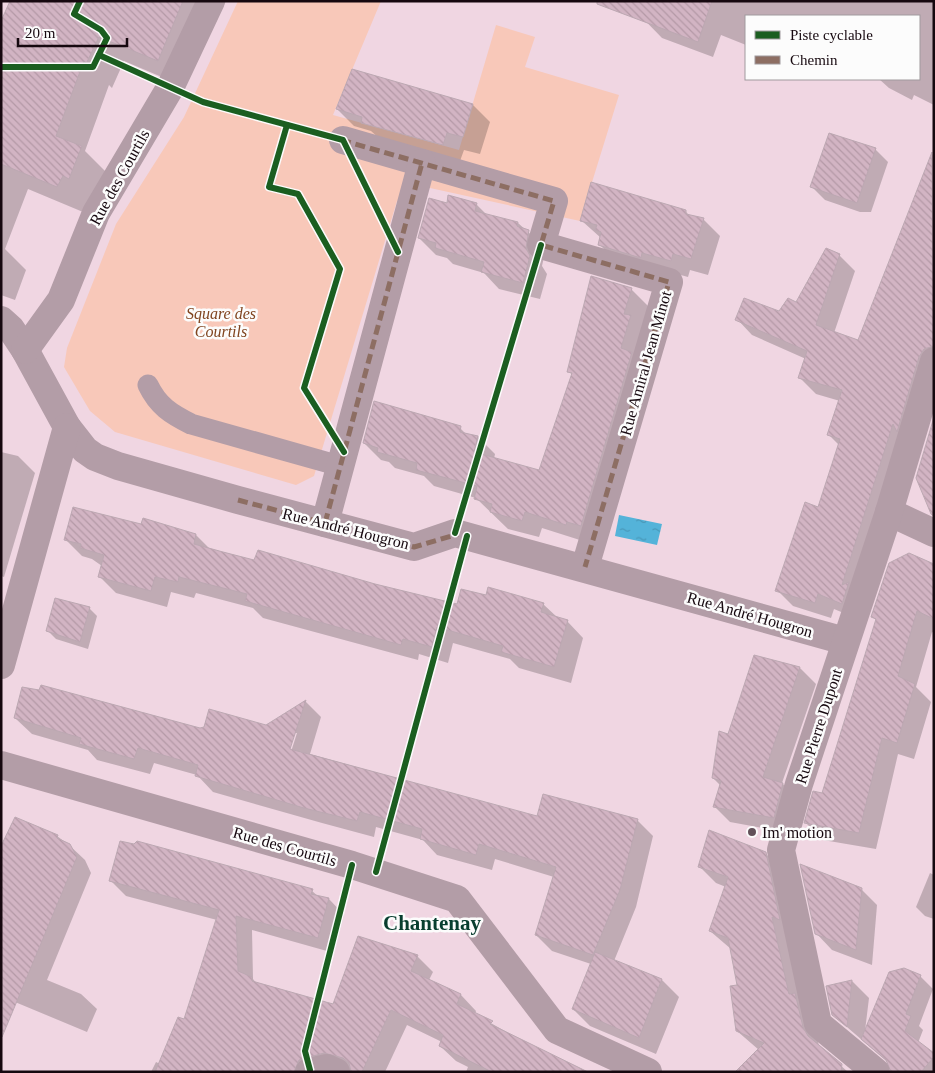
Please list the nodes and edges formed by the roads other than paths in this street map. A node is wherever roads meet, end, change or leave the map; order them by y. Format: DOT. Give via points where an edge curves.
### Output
graph roads {
  1 [pos="211,1"];
  2 [pos="343,140"];
  3 [pos="422,163"];
  4 [pos="1,320"];
  5 [pos="25,350"];
  6 [pos="934,361"];
  7 [pos="148,384"];
  8 [pos="67,426"];
  9 [pos="340,466"];
  10 [pos="889,512"];
  11 [pos="325,523"];
  12 [pos="934,533"];
  13 [pos="585,567"];
  14 [pos="845,641"];
  15 [pos="1,665"];
  16 [pos="1,766"];
  17 [pos="309,1072"];
  18 [pos="336,1072"];
  19 [pos="648,1072"];
  20 [pos="876,1072"];
  1 -- 5 [label="street, Rue des Courtils" via="170,88 96,213 61,300"];
  2 -- 3 [label="street, Rue Amiral Jean Minot"];
  3 -- 9 [label="street"];
  3 -- 13 [label="street, Rue Amiral Jean Minot" via="554,201 541,245 668,282"];
  4 -- 5 [label="street, Rue André Hougron" via="11,328"];
  5 -- 8 [label="street, Rue André Hougron"];
  6 -- 10 [label="street, Rue Pierre Dupont"];
  7 -- 9 [label="lane" via="161,406 191,424"];
  8 -- 11 [label="street, Rue André Hougron" via="85,450 106,462"];
  8 -- 15 [label="street"];
  9 -- 11 [label="street"];
  10 -- 12 [label="street"];
  10 -- 14 [label="street, Rue Pierre Dupont"];
  11 -- 13 [label="street, Rue André Hougron" via="414,546 455,533"];
  13 -- 14 [label="street, Rue André Hougron"];
  14 -- 20 [label="street, Rue Pierre Dupont" via="799,784 782,850 818,1024"];
  16 -- 19 [label="street, Rue des Courtils" via="352,865 457,899 557,1030"];
  17 -- 18 [label="street" via="327,1068"];
}
